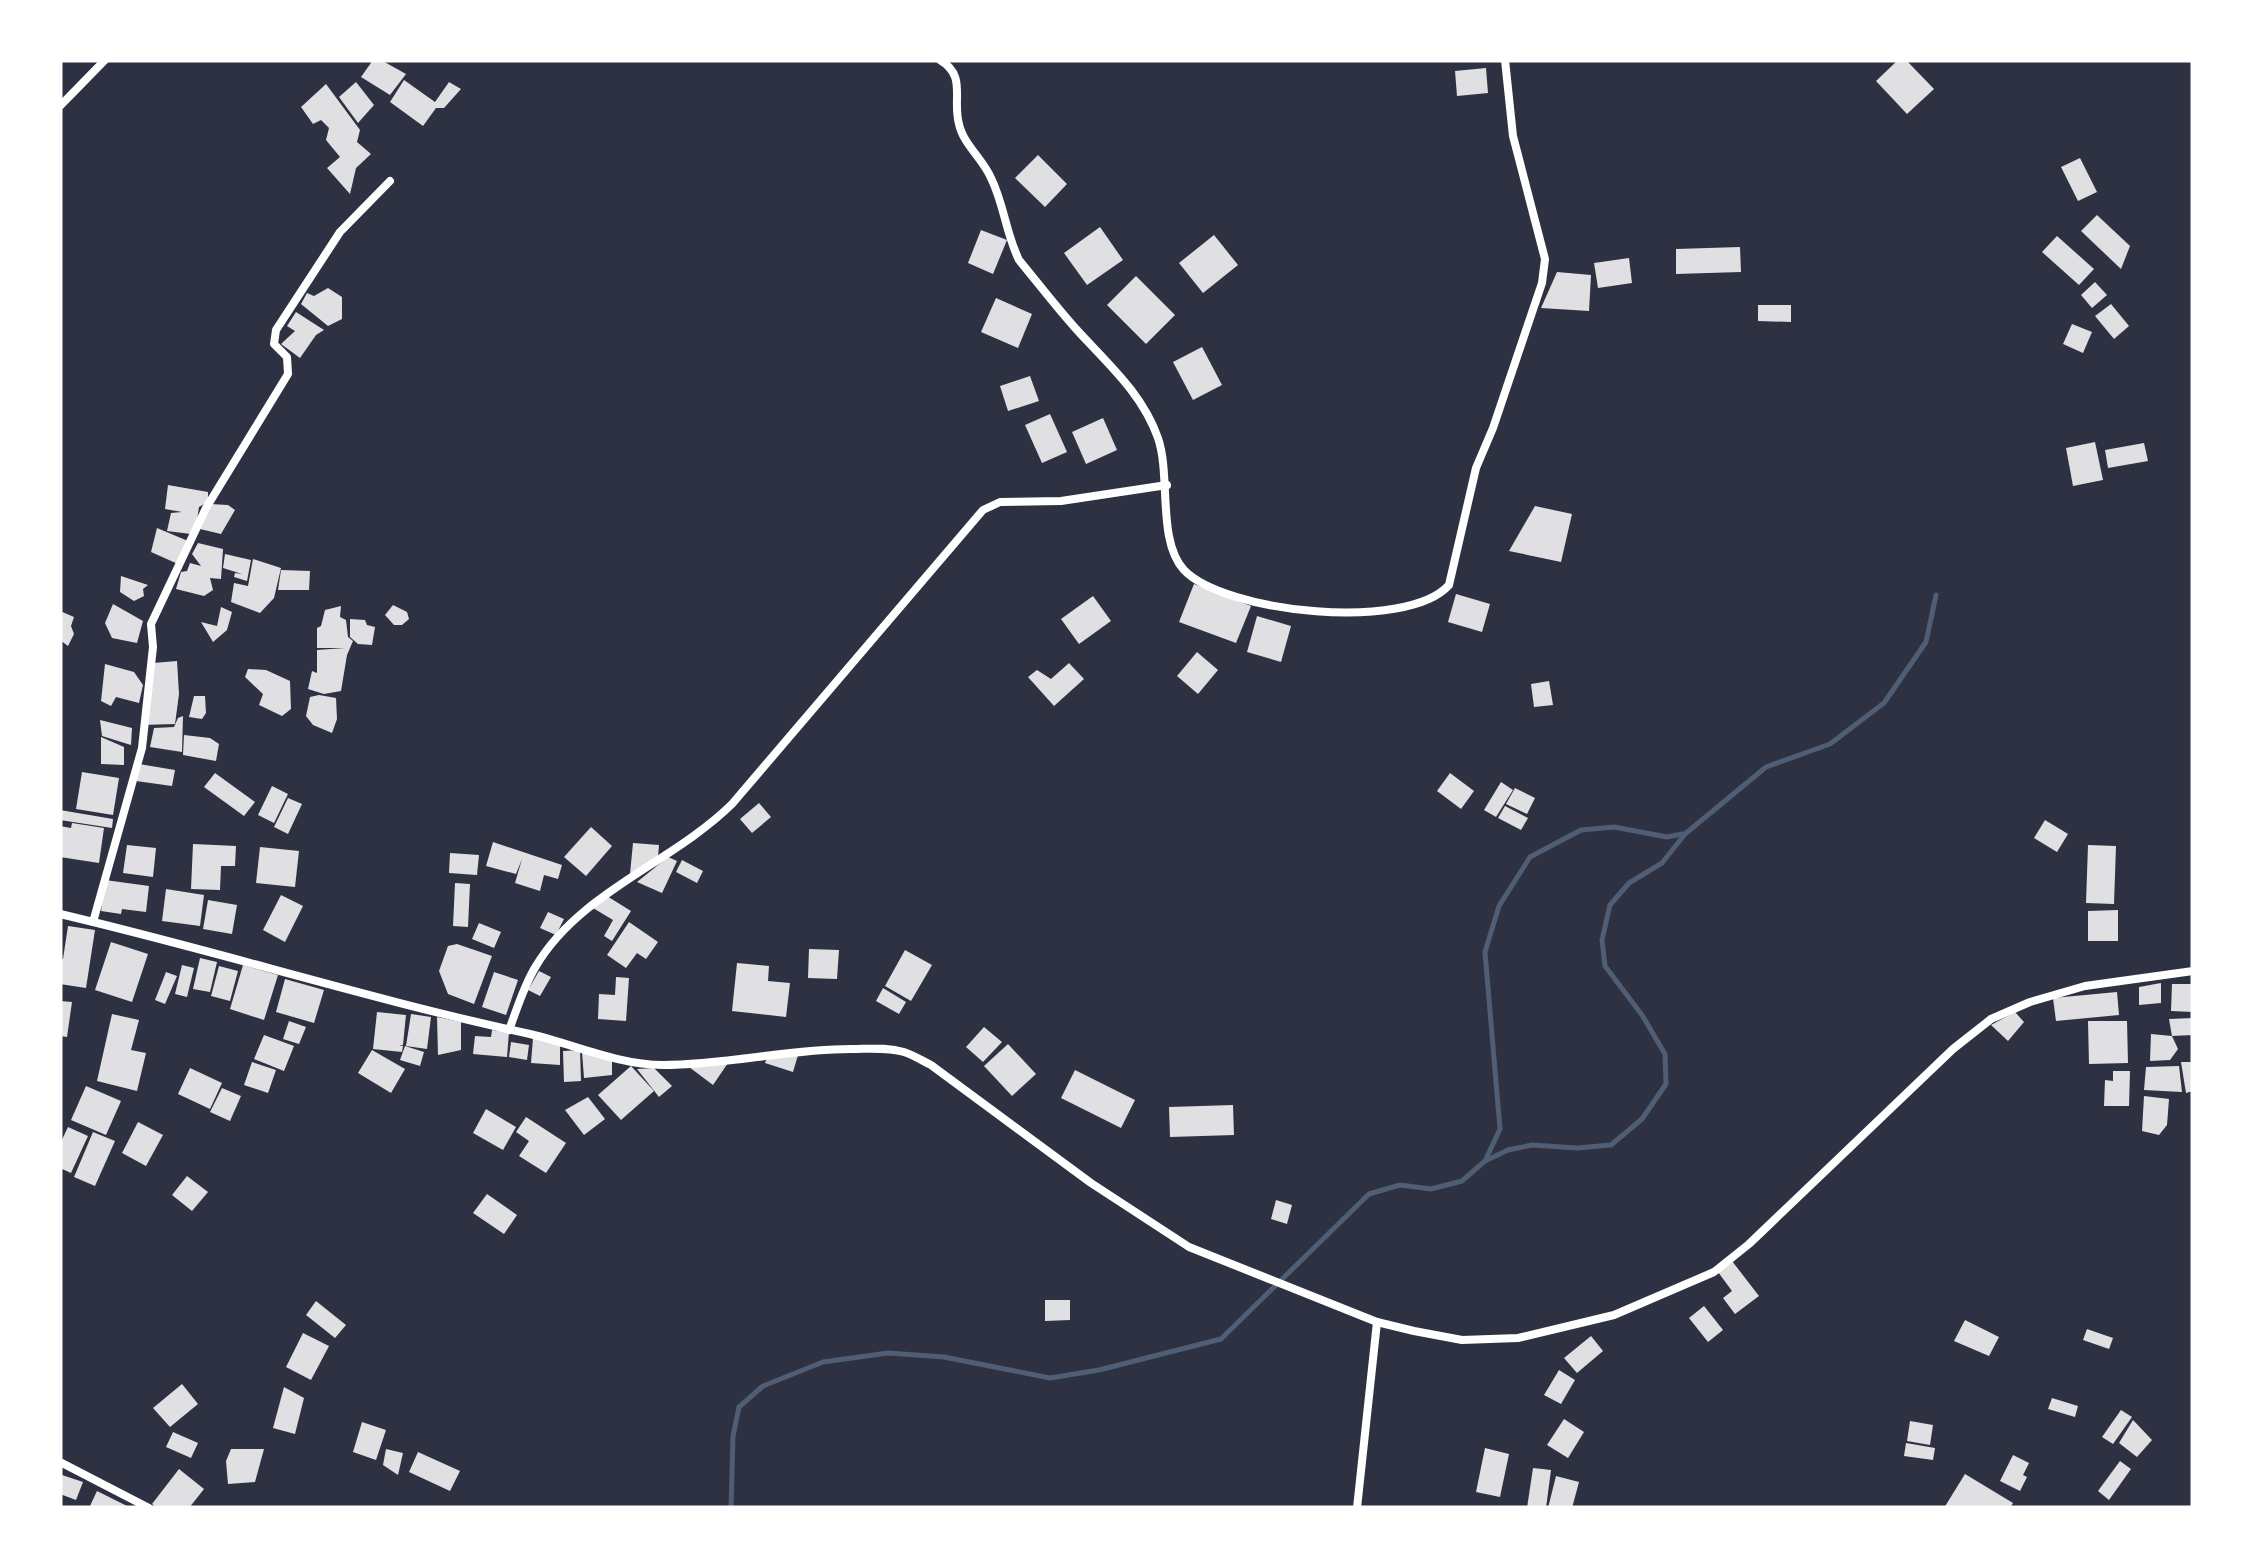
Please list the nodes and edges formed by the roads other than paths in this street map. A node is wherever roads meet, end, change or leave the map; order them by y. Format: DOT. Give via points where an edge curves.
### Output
graph roads {
  1 [pos="105,60"];
  2 [pos="940,60"];
  3 [pos="1505,60"];
  4 [pos="60,106"];
  5 [pos="390,180"];
  6 [pos="1167,485"];
  7 [pos="60,914"];
  8 [pos="94,922"];
  9 [pos="2193,971"];
  10 [pos="508,1030"];
  11 [pos="1377,1322"];
  12 [pos="60,1462"];
  13 [pos="149,1508"];
  14 [pos="1356,1508"];
  1 -- 4 [label="street"];
  2 -- 6 [label="street" via="957,78 959,126 991,176 1018,260 1145,406"];
  3 -- 6 [label="street" via="1512,136 1545,259 1536,306 1476,468 1450,585 1422,602 1358,614 1290,609 1224,592 1197,581 1174,554"];
  5 -- 8 [label="street" via="340,232 276,330 274,344 287,356 288,374 206,508 151,624 142,748"];
  6 -- 10 [label="street" via="1061,502 1000,502 983,510 732,804 565,931 537,963"];
  7 -- 8 [label="street"];
  8 -- 10 [label="street"];
  9 -- 11 [label="street" via="2085,986 1991,1019 1750,1244 1680,1290 1518,1338 1462,1340"];
  10 -- 11 [label="street" via="659,1065 820,1049 906,1052 1189,1248"];
  11 -- 14 [label="street"];
  12 -- 13 [label="street"];
}
